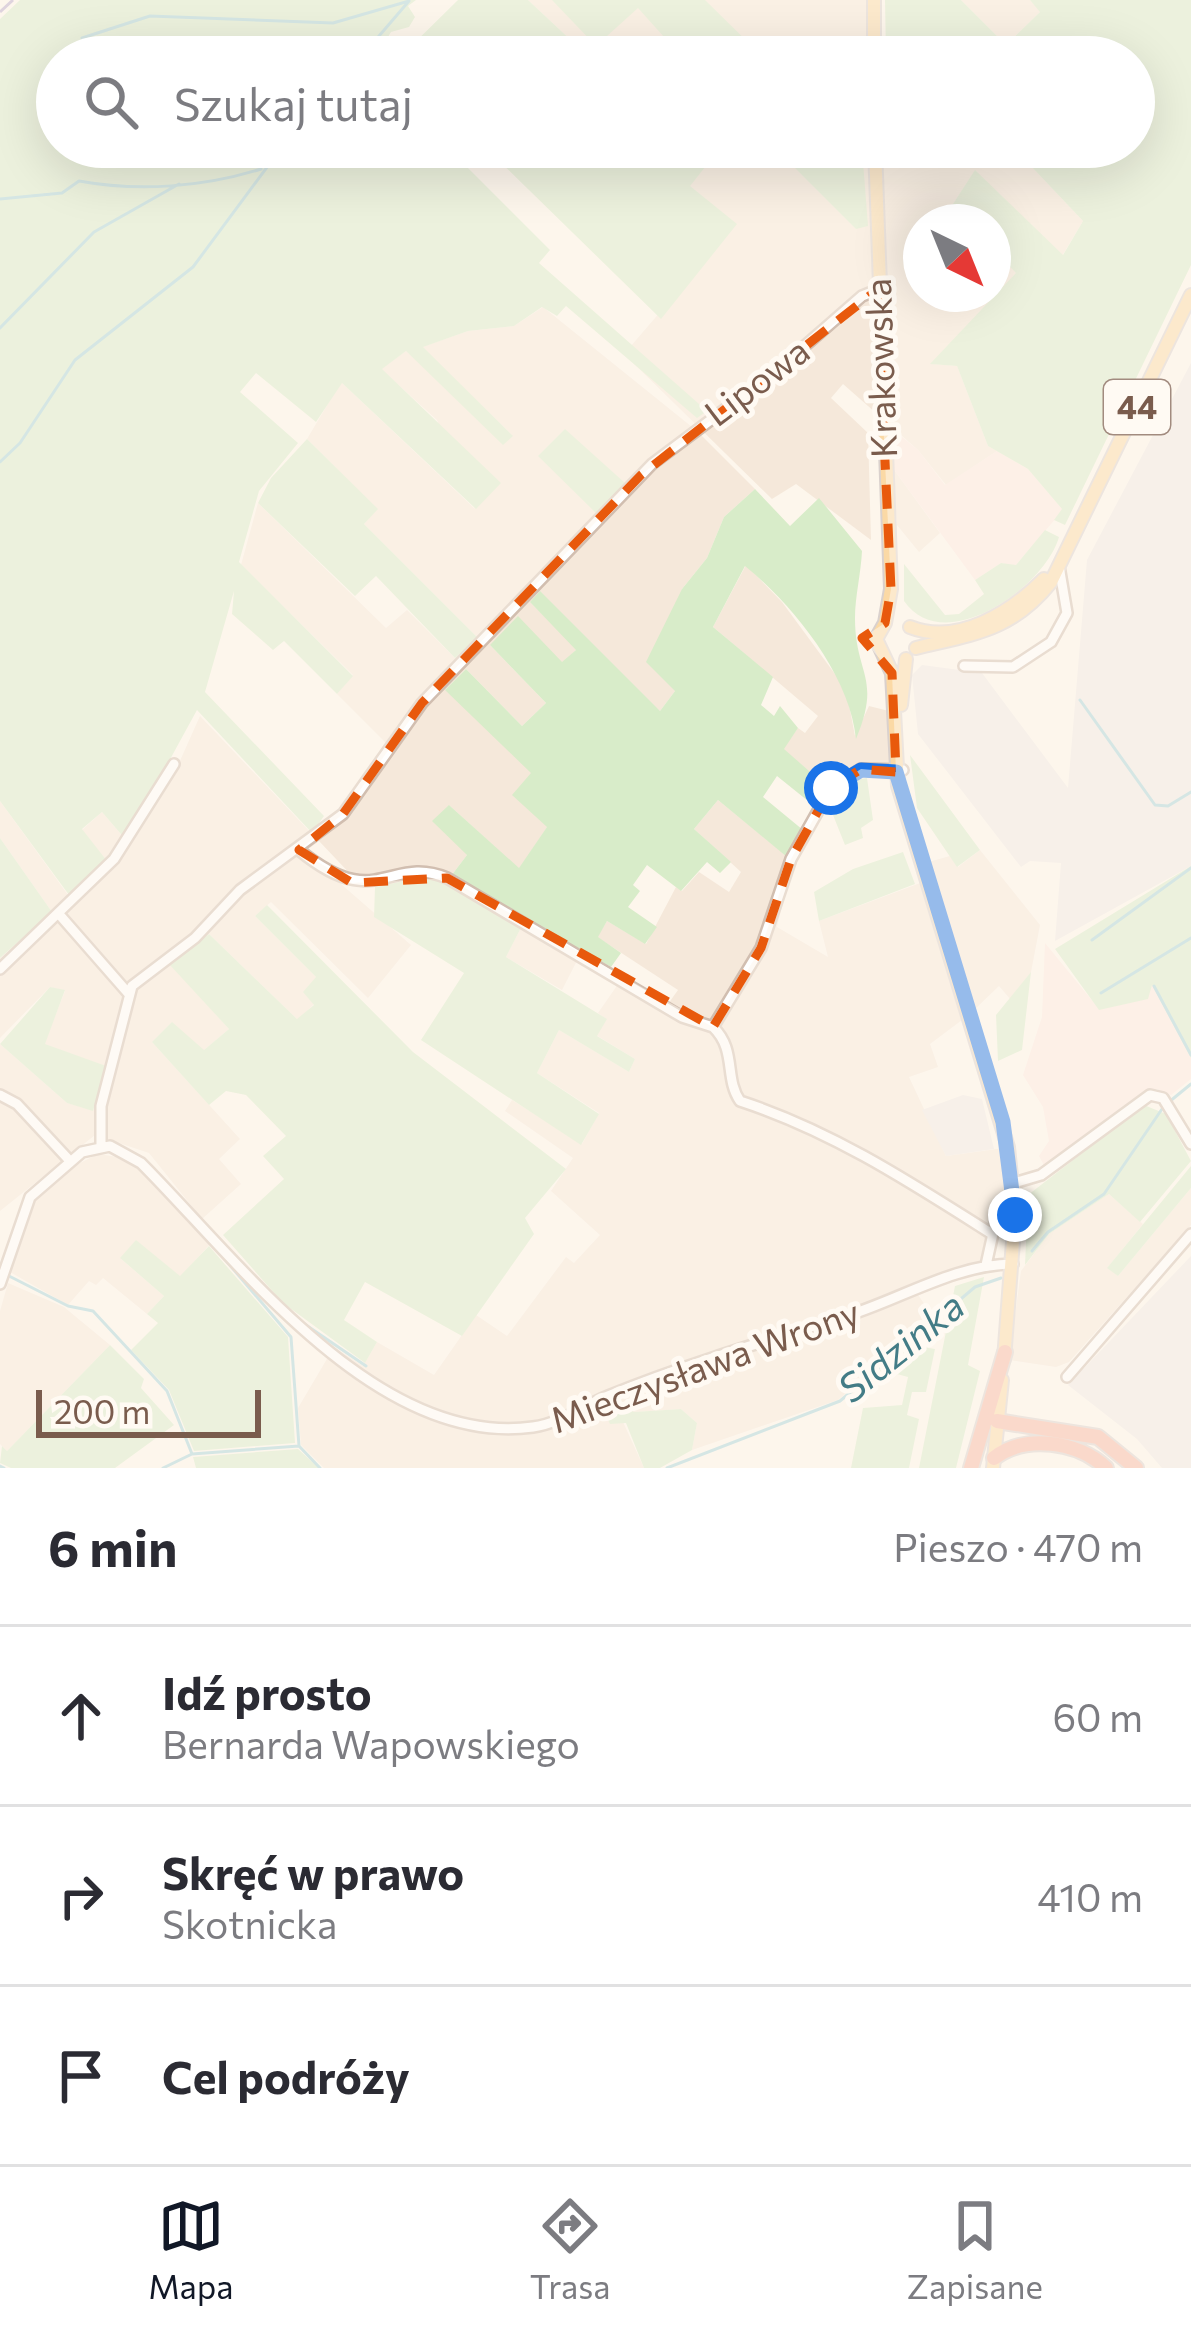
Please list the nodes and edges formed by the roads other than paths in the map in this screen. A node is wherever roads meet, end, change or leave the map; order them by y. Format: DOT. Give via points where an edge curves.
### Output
graph roads {
  1 [pos="874,0"];
  2 [pos="874,36"];
  3 [pos="875,168"];
  4 [pos="878,290"];
  5 [pos="1191,295"];
  6 [pos="1060,564"];
  7 [pos="1046,588"];
  8 [pos="891,590"];
  9 [pos="1065,594"];
  10 [pos="886,623"];
  11 [pos="907,625"];
  12 [pos="911,654"];
  13 [pos="887,658"];
  14 [pos="964,666"];
  15 [pos="898,722"];
  16 [pos="174,764"];
  17 [pos="900,771"];
  18 [pos="299,850"];
  19 [pos="58,913"];
  20 [pos="0,969"];
  21 [pos="128,993"];
  22 [pos="713,1027"];
  23 [pos="0,1095"];
  24 [pos="1191,1144"];
  25 [pos="101,1145"];
  26 [pos="70,1161"];
  27 [pos="1013,1183"];
  28 [pos="1015,1215"];
  29 [pos="0,1234"];
  30 [pos="992,1234"];
  31 [pos="1191,1234"];
  32 [pos="14,1236"];
  33 [pos="1012,1264"];
  34 [pos="986,1265"];
  35 [pos="0,1284"];
  36 [pos="1004,1352"];
  37 [pos="1067,1377"];
  38 [pos="998,1421"];
  39 [pos="994,1463"];
  40 [pos="970,1468"];
  41 [pos="1106,1468"];
  42 [pos="1136,1468"];
  1 -- 2 [label="main road"];
  3 -- 4 [label="main road, Krakowska"];
  4 -- 8 [label="main road, Krakowska"];
  4 -- 18 [label="street, Lipowa" via="640,475 407,723 354,802"];
  5 -- 6 [label="main road, 44"];
  6 -- 7 [label="main road, 44"];
  6 -- 9 [label="street"];
  6 -- 11 [label="main road, 44" via="981,624 929,632"];
  7 -- 9 [label="street"];
  7 -- 12 [label="main road, 44" via="1002,627"];
  8 -- 10 [label="main road, Krakowska"];
  8 -- 11 [label="main road, Krakowska"];
  9 -- 14 [label="street" via="1065,621 1051,643 1013,667"];
  10 -- 11 [label="main road, 44"];
  10 -- 13 [label="main road, Krakowska" via="876,639"];
  11 -- 12 [label="main road, Krakowska"];
  12 -- 13 [label="main road, 44"];
  12 -- 15 [label="main road"];
  13 -- 15 [label="main road"];
  15 -- 17 [label="main road"];
  16 -- 19 [label="street" via="125,846"];
  17 -- 22 [label="street" via="861,770 831,788 791,860 761,948"];
  17 -- 27 [label="main road" via="1000,1110"];
  18 -- 21 [label="street, Lipowa" via="240,890"];
  18 -- 22 [label="street" via="352,883 432,872 447,878 682,1017"];
  19 -- 20 [label="street"];
  19 -- 21 [label="street"];
  21 -- 25 [label="street" via="101,1106"];
  22 -- 30 [label="street" via="730,1049 734,1095 863,1153"];
  23 -- 26 [label="street"];
  24 -- 27 [label="street" via="1167,1103 1141,1099 1047,1172"];
  25 -- 26 [label="street"];
  25 -- 34 [label="street, Mieczysława Wrony" via="141,1163 294,1326 405,1402 475,1426 548,1424 754,1341"];
  26 -- 32 [label="street" via="30,1197"];
  27 -- 28 [label="main road"];
  28 -- 30 [label="street" via="1000,1216"];
  28 -- 33 [label="main road"];
  29 -- 32 [label="street"];
  30 -- 34 [label="street"];
  31 -- 37 [label="street"];
  32 -- 35 [label="street"];
  33 -- 34 [label="street, Mieczysława Wrony"];
  33 -- 36 [label="main road"];
  36 -- 38 [label="main road"];
  36 -- 40 [label="highway"];
  38 -- 39 [label="main road"];
  38 -- 42 [label="highway" via="1090,1435"];
  39 -- 41 [label="highway" via="1016,1444 1046,1445 1081,1450"];
}
